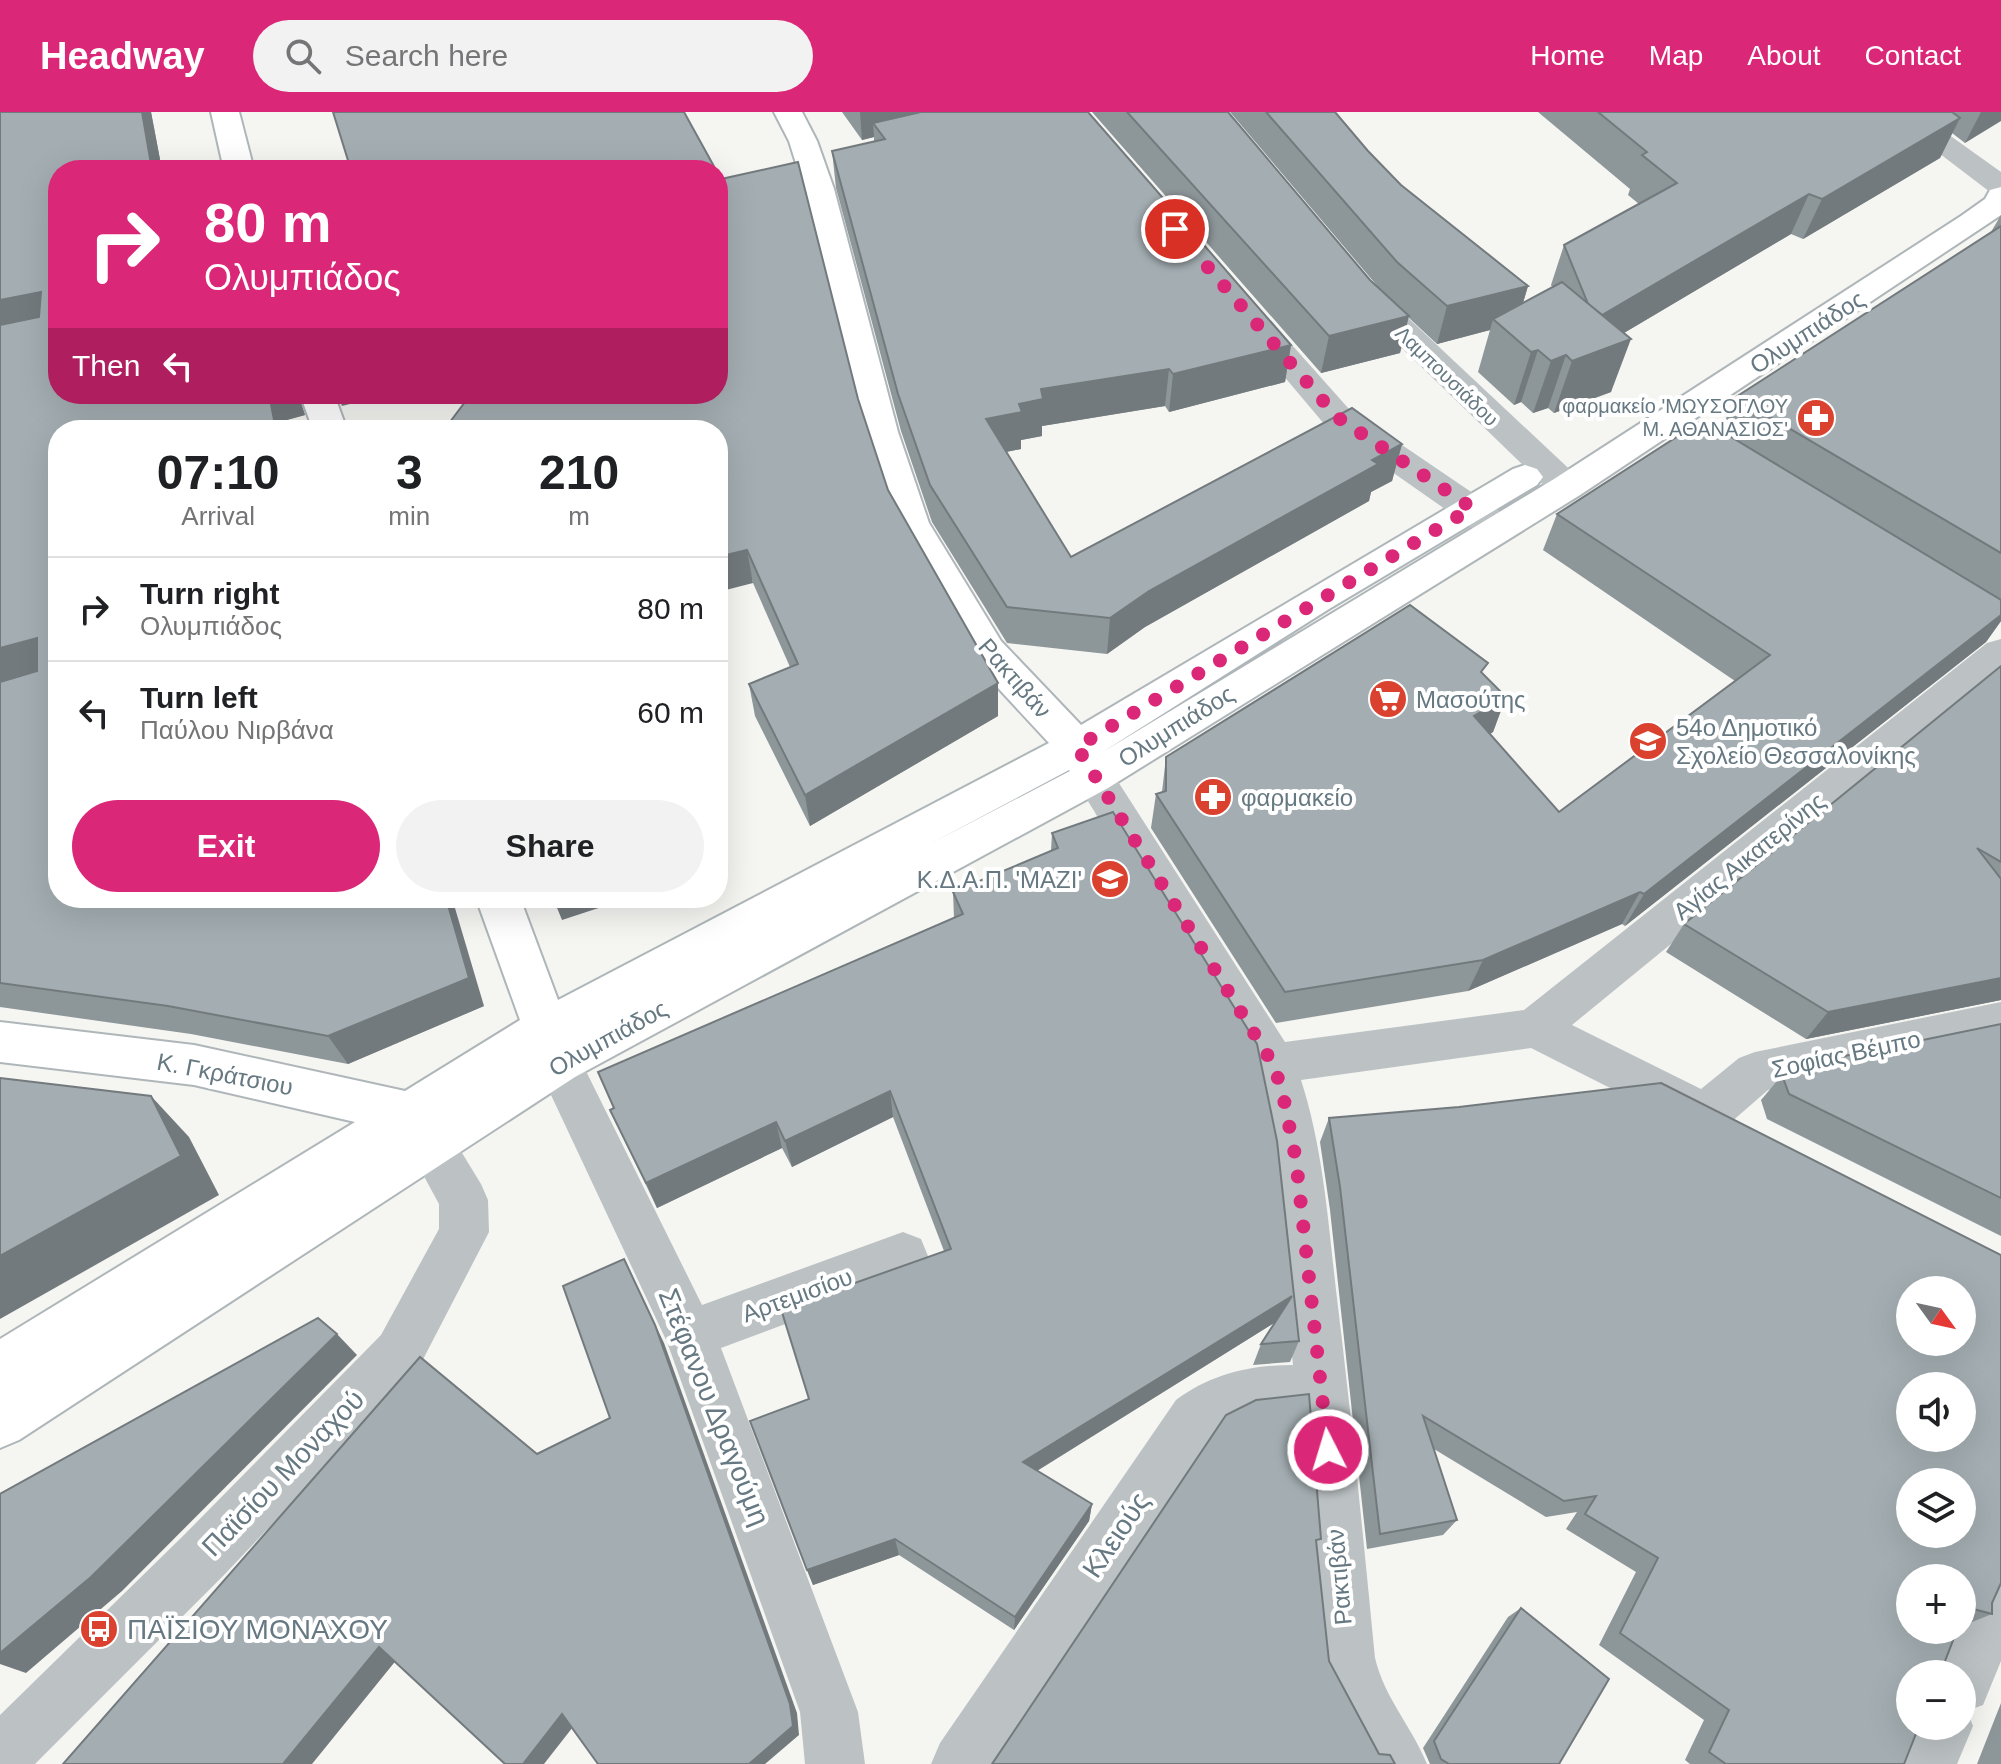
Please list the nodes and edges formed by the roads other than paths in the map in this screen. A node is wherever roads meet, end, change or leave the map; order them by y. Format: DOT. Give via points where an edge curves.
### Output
graph roads {
  1 [pos="225,112"];
  2 [pos="788,112"];
  3 [pos="1899,112"];
  4 [pos="237,160"];
  5 [pos="2001,187"];
  6 [pos="2001,196"];
  7 [pos="1345,271"];
  8 [pos="1226,288"];
  9 [pos="1554,477"];
  10 [pos="1485,518"];
  11 [pos="1996,636"];
  12 [pos="1086,762"];
  13 [pos="502,908"];
  14 [pos="2001,1022"];
  15 [pos="1535,1028"];
  16 [pos="0,1042"];
  17 [pos="552,1046"];
  18 [pos="1273,1064"];
  19 [pos="1705,1115"];
  20 [pos="420,1129"];
  21 [pos="1747,1136"];
  22 [pos="903,1256"];
  23 [pos="690,1335"];
  24 [pos="0,1368"];
  25 [pos="1323,1391"];
  26 [pos="0,1421"];
  27 [pos="2001,1594"];
  28 [pos="1972,1660"];
  29 [pos="1938,1740"];
  30 [pos="0,1757"];
  31 [pos="835,1764"];
  32 [pos="961,1764"];
  33 [pos="1397,1764"];
  34 [pos="1927,1764"];
  1 -- 4 [label="main road"];
  2 -- 12 [label="main road, Ρακτιβάν" via="808,164 911,523 987,651"];
  3 -- 5 [label="street"];
  5 -- 9 [label="main road, Ολυμπιάδος" via="1939,213"];
  6 -- 9 [label="main road, Ολυμπιάδος" via="1991,209 1678,433"];
  7 -- 9 [label="street, Λαμπουσιάδου" via="1375,308"];
  8 -- 10 [label="street" via="1337,417"];
  9 -- 10 [label="main road, Ολυμπιάδος"];
  10 -- 12 [label="main road, Ολυμπιάδος"];
  11 -- 15 [label="street, Αγίας Αικατερίνης"];
  12 -- 17 [label="main road, Ολυμπιάδος"];
  12 -- 18 [label="street, Ρακτιβάν"];
  13 -- 17 [label="main road"];
  14 -- 19 [label="street, Σοφίας Βέμπο" via="1755,1072"];
  15 -- 18 [label="street"];
  15 -- 19 [label="street"];
  16 -- 20 [label="main road, Κ. Γκράτσιου" via="194,1065"];
  17 -- 20 [label="main road, Ολυμπιάδος"];
  17 -- 23 [label="street, Στέφανου Δραγούμη"];
  18 -- 25 [label="street, Ρακτιβάν" via="1296,1160"];
  19 -- 21 [label="street"];
  20 -- 24 [label="main road, Ολυμπιάδος"];
  20 -- 26 [label="main road, Ολυμπιάδος"];
  20 -- 30 [label="street, Παϊσίου Μοναχού" via="464,1200 464,1232 399,1353"];
  22 -- 23 [label="street, Αρτεμισίου"];
  23 -- 31 [label="street, Στέφανου Δραγούμη" via="829,1712"];
  25 -- 32 [label="street, Κλειούς" via="1245,1393 1219,1402 1195,1419"];
  25 -- 33 [label="street, Ρακτιβάν" via="1349,1676 1365,1716"];
  27 -- 28 [label="street"];
  29 -- 34 [label="street"];
}
